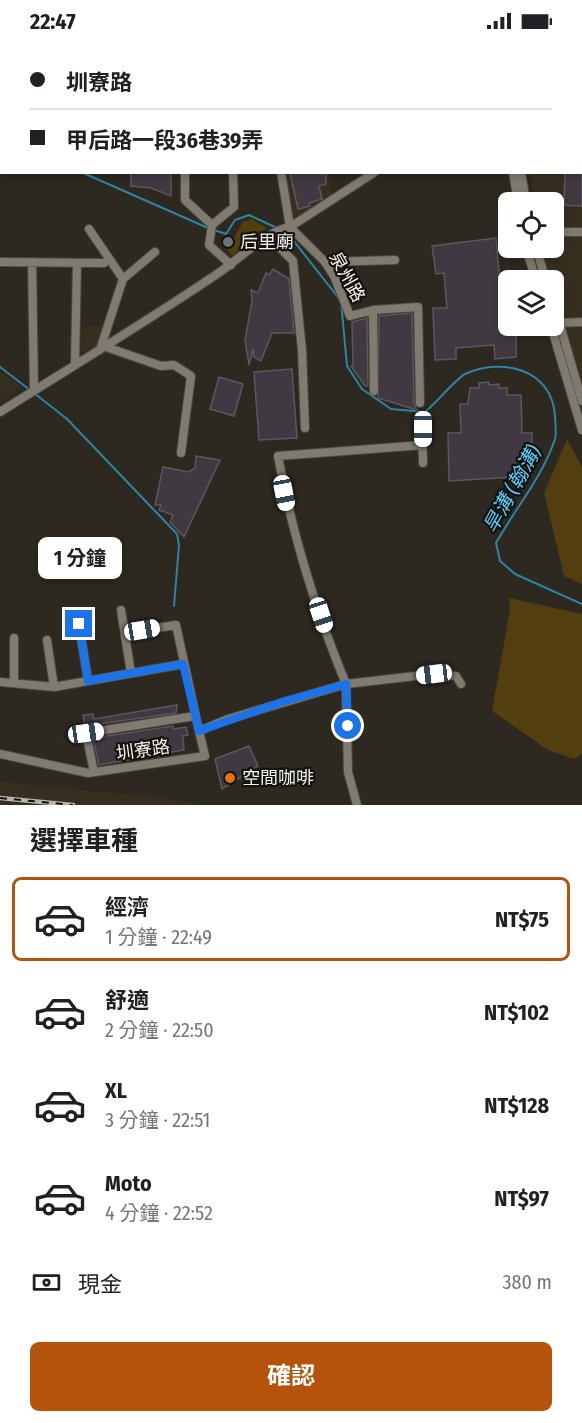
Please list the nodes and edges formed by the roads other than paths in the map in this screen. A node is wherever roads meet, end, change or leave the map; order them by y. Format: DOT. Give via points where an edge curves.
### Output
graph roads {
  1 [pos="185,174"];
  2 [pos="233,174"];
  3 [pos="281,174"];
  4 [pos="372,174"];
  5 [pos="513,174"];
  6 [pos="520,174"];
  7 [pos="516,192"];
  8 [pos="524,192"];
  9 [pos="212,225"];
  10 [pos="89,229"];
  11 [pos="283,229"];
  12 [pos="564,232"];
  13 [pos="582,232"];
  14 [pos="269,237"];
  15 [pos="155,252"];
  16 [pos="395,260"];
  17 [pos="0,262"];
  18 [pos="32,262"];
  19 [pos="325,262"];
  20 [pos="77,263"];
  21 [pos="104,263"];
  22 [pos="231,265"];
  23 [pos="123,279"];
  24 [pos="373,310"];
  25 [pos="582,322"];
  26 [pos="564,323"];
  27 [pos="554,336"];
  28 [pos="564,336"];
  29 [pos="103,349"];
  30 [pos="75,363"];
  31 [pos="32,391"];
  32 [pos="374,391"];
  33 [pos="582,401"];
  34 [pos="420,404"];
  35 [pos="0,412"];
  36 [pos="305,428"];
  37 [pos="423,429"];
  38 [pos="582,430"];
  39 [pos="423,445"];
  40 [pos="181,453"];
  41 [pos="423,463"];
  42 [pos="121,610"];
  43 [pos="79,624"];
  44 [pos="125,633"];
  45 [pos="14,639"];
  46 [pos="47,640"];
  47 [pos="183,664"];
  48 [pos="131,673"];
  49 [pos="88,681"];
  50 [pos="0,682"];
  51 [pos="14,682"];
  52 [pos="346,684"];
  53 [pos="461,684"];
  54 [pos="54,687"];
  55 [pos="195,716"];
  56 [pos="199,731"];
  57 [pos="0,754"];
  58 [pos="94,772"];
  59 [pos="357,805"];
  1 -- 9 [label="street" via="185,200"];
  2 -- 9 [label="street" via="234,207"];
  3 -- 11 [label="street"];
  4 -- 11 [label="street"];
  5 -- 7 [label="street"];
  6 -- 8 [label="street"];
  9 -- 22 [label="street" via="209,245"];
  10 -- 23 [label="street"];
  11 -- 14 [label="street"];
  11 -- 19 [label="street, 泉州路"];
  12 -- 13 [label="street"];
  14 -- 22 [label="street"];
  14 -- 36 [label="street" via="293,261"];
  15 -- 23 [label="street"];
  16 -- 19 [label="street"];
  17 -- 18 [label="street"];
  18 -- 20 [label="street"];
  18 -- 31 [label="street"];
  19 -- 24 [label="street, 泉州路" via="350,316"];
  20 -- 21 [label="street"];
  20 -- 30 [label="street"];
  22 -- 29 [label="street"];
  23 -- 29 [label="street"];
  24 -- 32 [label="street, 泉州路"];
  24 -- 34 [label="street, 泉州路" via="418,307"];
  25 -- 26 [label="street"];
  27 -- 38 [label="street"];
  28 -- 33 [label="street"];
  29 -- 30 [label="street"];
  29 -- 40 [label="street" via="161,366 174,365 191,376"];
  30 -- 31 [label="street"];
  31 -- 35 [label="street"];
  37 -- 39 [label="street"];
  39 -- 41 [label="street"];
  39 -- 52 [label="street" via="278,456 288,511"];
  42 -- 44 [label="street"];
  43 -- 49 [label="street"];
  44 -- 47 [label="street" via="176,625"];
  44 -- 48 [label="street"];
  45 -- 51 [label="street"];
  46 -- 54 [label="street"];
  47 -- 48 [label="street"];
  47 -- 55 [label="street"];
  48 -- 49 [label="street"];
  49 -- 54 [label="street"];
  50 -- 51 [label="street"];
  51 -- 54 [label="street"];
  52 -- 53 [label="street" via="434,674 456,676"];
  52 -- 56 [label="street"];
  52 -- 59 [label="street" via="348,772"];
  55 -- 56 [label="street"];
  55 -- 58 [label="street" via="86,733"];
  56 -- 58 [label="street, 圳寮路" via="205,756"];
  57 -- 58 [label="street, 圳寮路"];
}
